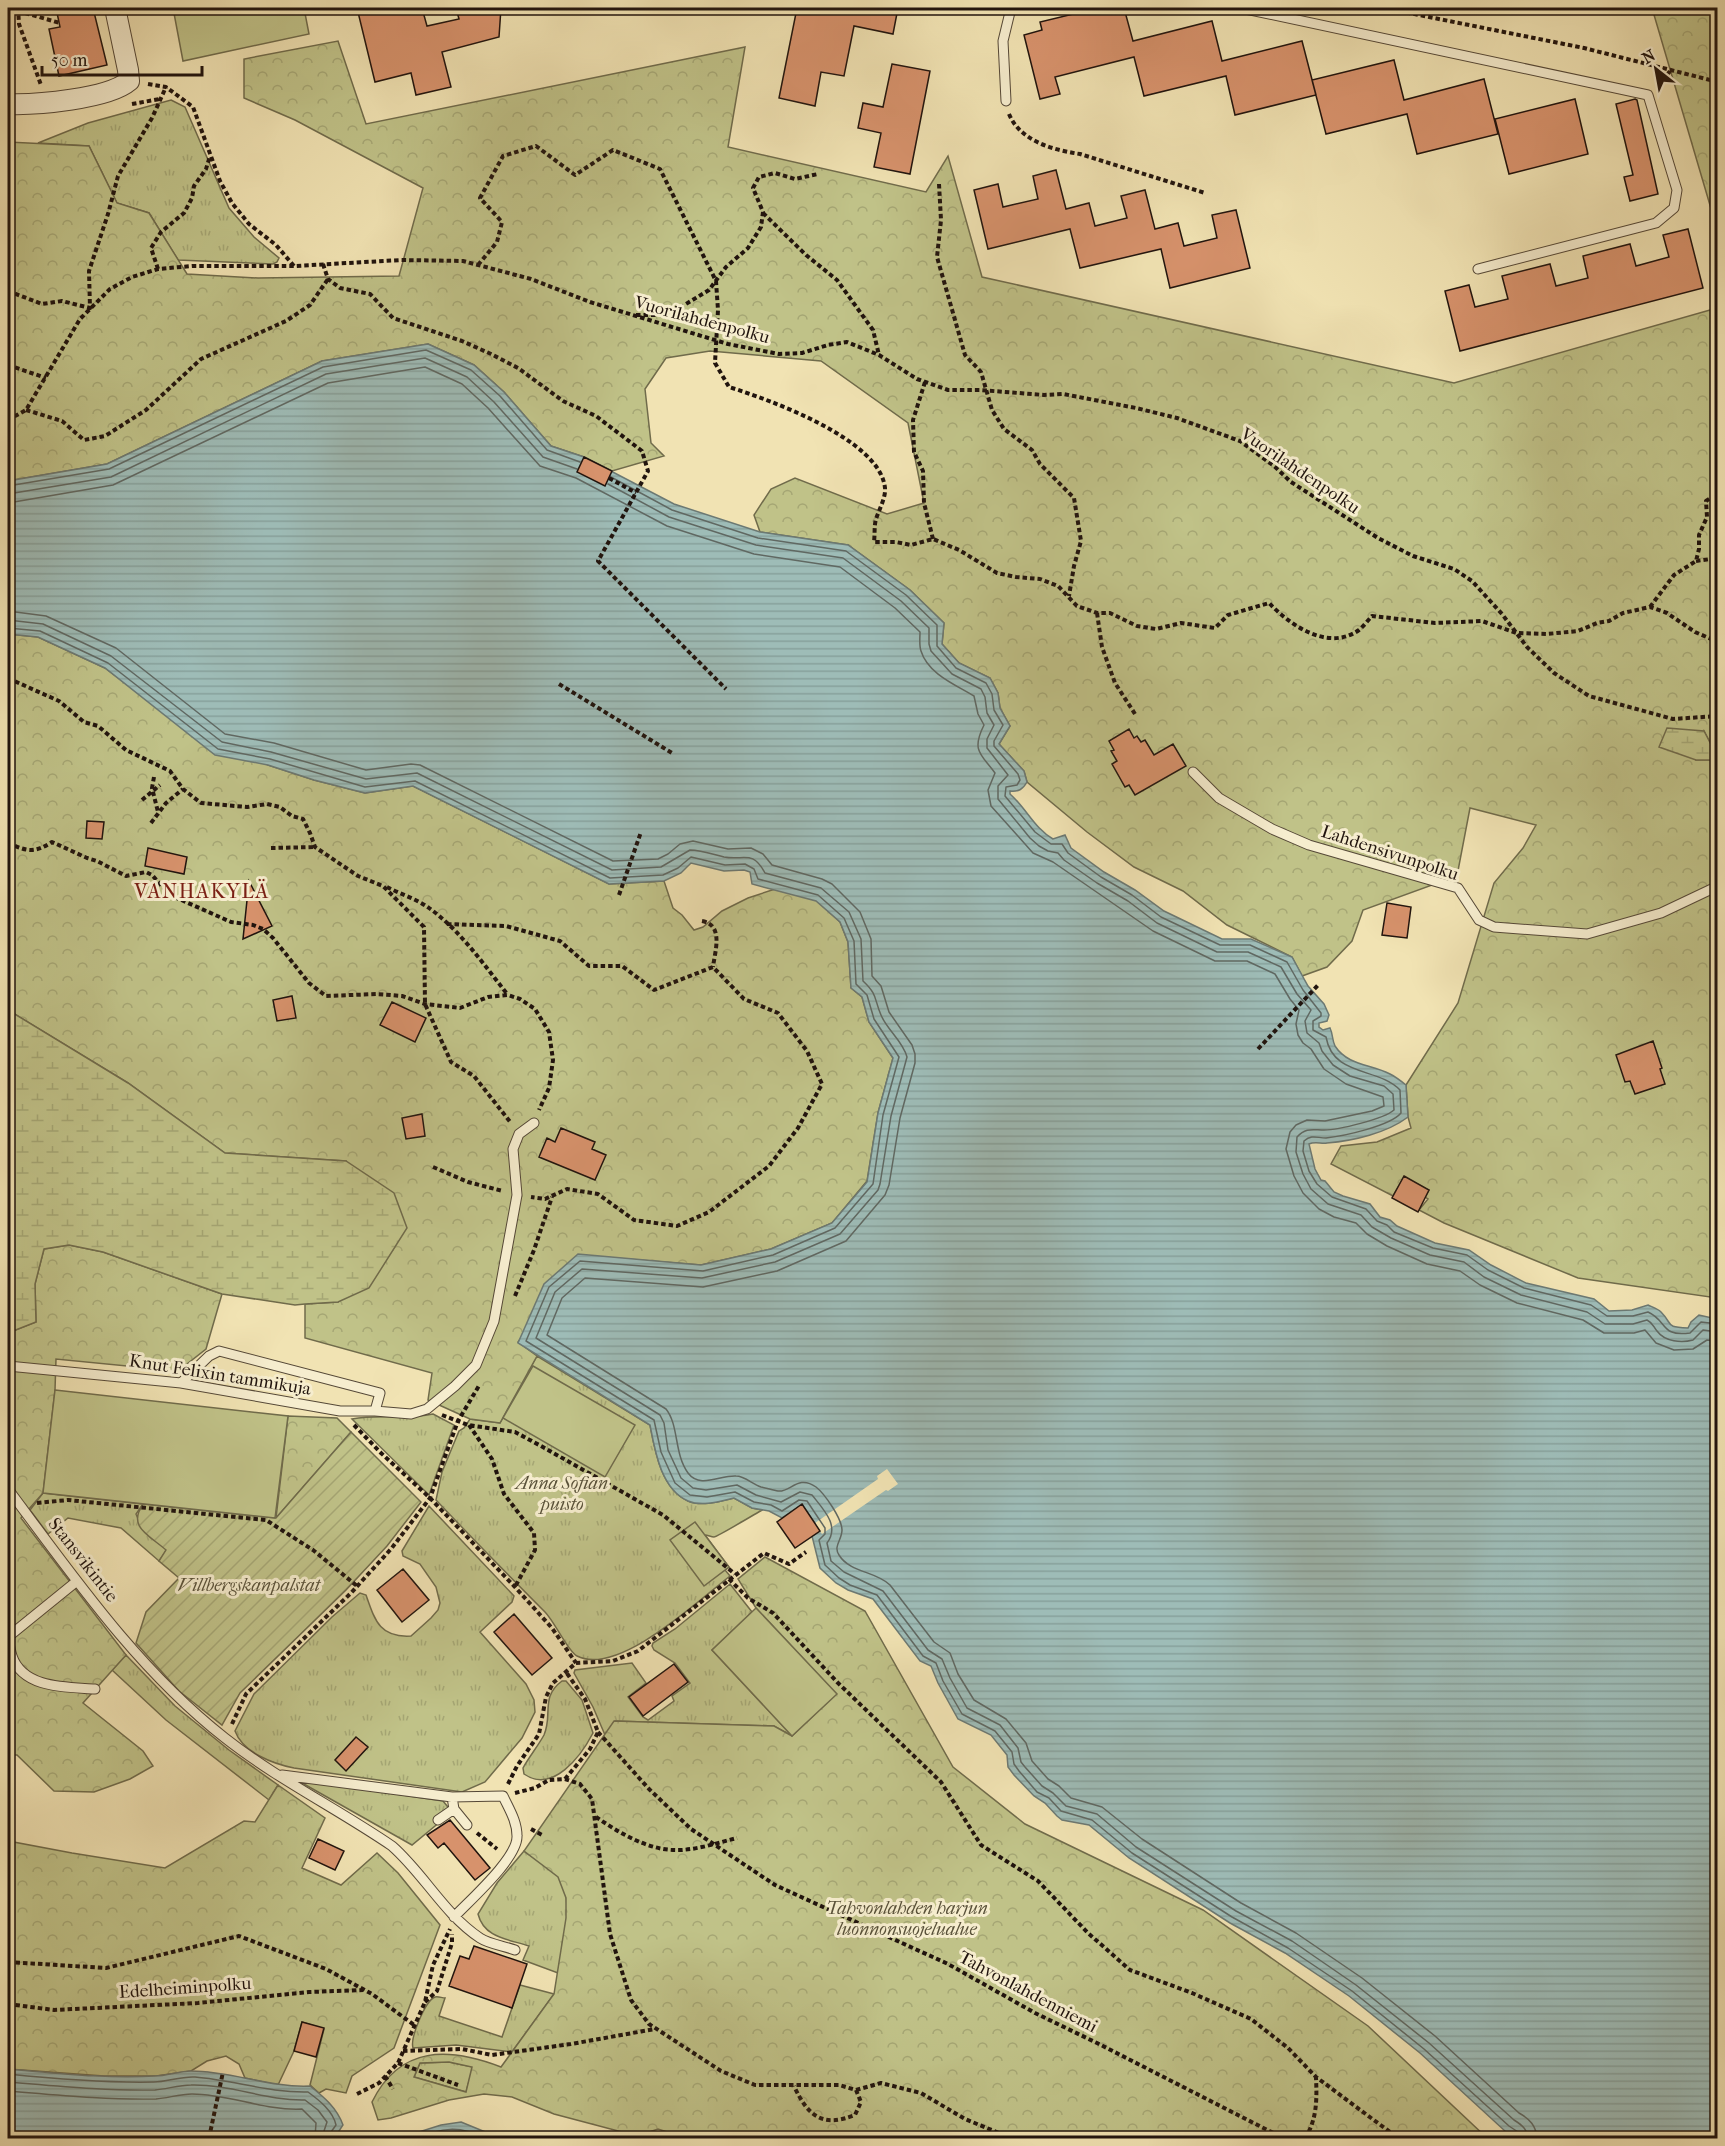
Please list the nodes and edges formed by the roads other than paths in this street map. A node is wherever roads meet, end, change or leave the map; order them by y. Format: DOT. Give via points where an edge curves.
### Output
graph roads {
  1 [pos="115,8"];
  2 [pos="1011,8"];
  3 [pos="1241,8"];
  4 [pos="1006,101"];
  5 [pos="8,104"];
  6 [pos="1478,269"];
  7 [pos="1193,772"];
  8 [pos="1718,886"];
  9 [pos="534,1123"];
  10 [pos="8,1366"];
  11 [pos="181,1383"];
  12 [pos="375,1411"];
  13 [pos="8,1489"];
  14 [pos="77,1581"];
  15 [pos="8,1637"];
  16 [pos="95,1689"];
  17 [pos="279,1775"];
  18 [pos="452,1797"];
  19 [pos="454,1809"];
  20 [pos="438,1820"];
  21 [pos="467,1825"];
  22 [pos="454,1917"];
  23 [pos="515,1950"];
  1 -- 5 [label="street" via="129,81 106,93"];
  2 -- 4 [label="lane" via="1003,41"];
  3 -- 6 [label="lane" via="1648,95 1677,190 1674,208 1656,223"];
  7 -- 8 [label="lane, Lahdensivunpolku" via="1219,798 1272,829 1310,845 1458,888 1479,920 1494,927 1587,934 1661,913"];
  9 -- 12 [label="lane, Knut Felixin tammikuja" via="519,1134 513,1149 517,1195 494,1321 476,1365 427,1409 411,1414"];
  10 -- 11 [label="lane, Knut Felixin tammikuja"];
  11 -- 12 [label="lane, Knut Felixin tammikuja" via="340,1411"];
  11 -- 12 [label="lane" via="208,1356 219,1352 381,1393"];
  13 -- 14 [label="lane, Stansvikintie"];
  14 -- 15 [label="lane"];
  14 -- 17 [label="lane, Stansvikintie" via="179,1697 225,1738"];
  15 -- 16 [label="lane" via="12,1657 26,1675 53,1686"];
  17 -- 18 [label="lane"];
  17 -- 22 [label="lane, Stansvikintie" via="392,1846"];
  18 -- 19 [label="lane"];
  18 -- 22 [label="lane" via="503,1796 515,1819 518,1838 487,1884"];
  19 -- 20 [label="lane"];
  19 -- 21 [label="lane"];
  22 -- 23 [label="lane, Stansvikintie" via="482,1939"];
}
